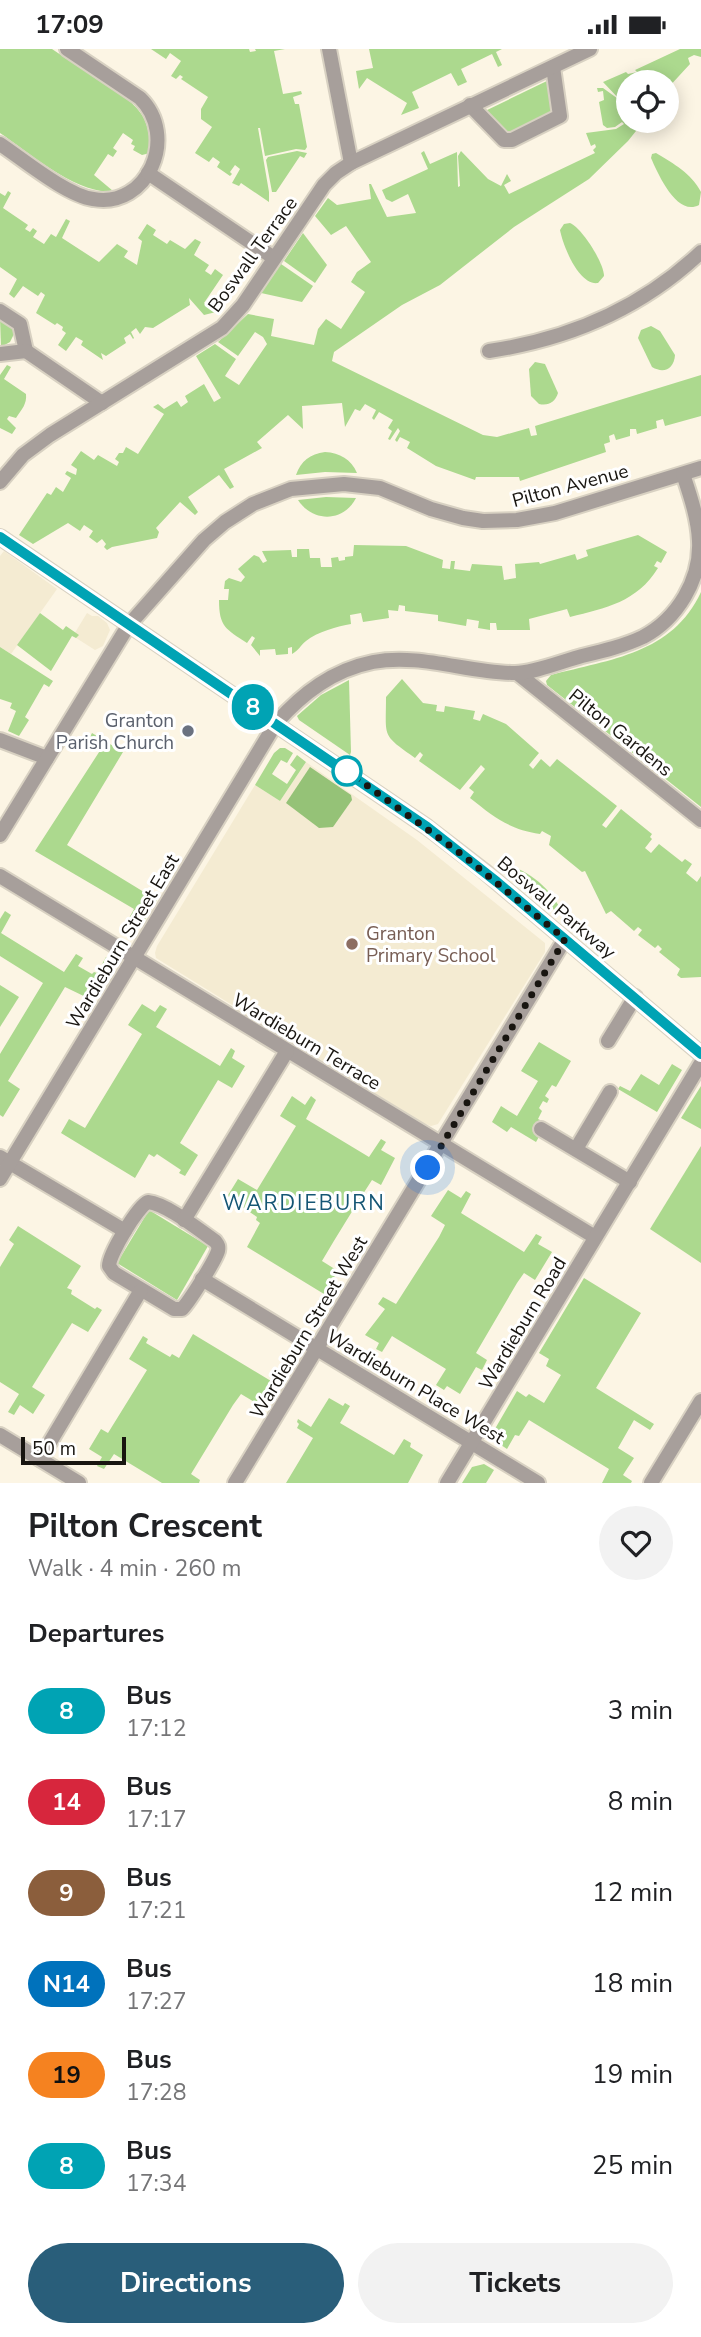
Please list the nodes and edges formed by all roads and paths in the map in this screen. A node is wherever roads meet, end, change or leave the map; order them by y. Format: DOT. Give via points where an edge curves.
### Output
graph roads {
  1 [pos="67,49"];
  2 [pos="329,49"];
  3 [pos="590,49"];
  4 [pos="553,67"];
  5 [pos="470,105"];
  6 [pos="0,144"];
  7 [pos="351,163"];
  8 [pos="148,173"];
  9 [pos="701,252"];
  10 [pos="274,258"];
  11 [pos="0,311"];
  12 [pos="26,351"];
  13 [pos="489,351"];
  14 [pos="0,354"];
  15 [pos="102,403"];
  16 [pos="701,468"];
  17 [pos="683,474"];
  18 [pos="0,482"];
  19 [pos="0,537"];
  20 [pos="128,625"];
  21 [pos="517,673"];
  22 [pos="276,723"];
  23 [pos="0,740"];
  24 [pos="47,758"];
  25 [pos="701,820"];
  26 [pos="0,835"];
  27 [pos="0,876"];
  28 [pos="565,939"];
  29 [pos="134,958"];
  30 [pos="635,997"];
  31 [pos="608,1041"];
  32 [pos="287,1051"];
  33 [pos="701,1054"];
  34 [pos="701,1063"];
  35 [pos="610,1093"];
  36 [pos="541,1129"];
  37 [pos="442,1145"];
  38 [pos="576,1149"];
  39 [pos="5,1160"];
  40 [pos="0,1179"];
  41 [pos="630,1182"];
  42 [pos="184,1220"];
  43 [pos="125,1231"];
  44 [pos="595,1237"];
  45 [pos="202,1279"];
  46 [pos="141,1290"];
  47 [pos="317,1349"];
  48 [pos="701,1402"];
  49 [pos="0,1435"];
  50 [pos="472,1443"];
  51 [pos="40,1459"];
  52 [pos="79,1483"];
  53 [pos="235,1483"];
  54 [pos="447,1483"];
  55 [pos="538,1483"];
  56 [pos="651,1483"];
  1 -- 8 [label="street" via="148,108 157,125 159,144"];
  2 -- 7 [label="street"];
  3 -- 4 [label="street, Boswall Terrace"];
  4 -- 5 [label="street, Boswall Terrace"];
  4 -- 5 [label="street" via="560,115 512,141 505,140"];
  5 -- 7 [label="street, Boswall Terrace"];
  6 -- 8 [label="street" via="91,199 122,196"];
  7 -- 10 [label="street, Boswall Terrace" via="324,185"];
  8 -- 10 [label="street"];
  9 -- 13 [label="street" via="636,302 584,328 531,345"];
  10 -- 15 [label="street, Boswall Terrace" via="222,328"];
  11 -- 12 [label="street" via="20,324"];
  12 -- 14 [label="street"];
  12 -- 15 [label="street"];
  15 -- 18 [label="street, Boswall Terrace" via="23,455"];
  16 -- 17 [label="street, Pilton Avenue"];
  17 -- 20 [label="street, Pilton Avenue" via="542,517 506,521 454,516 370,486 325,485 281,491 245,508 216,530"];
  17 -- 21 [label="street" via="699,550 695,573 676,609 653,631 633,641"];
  19 -- 20 [label="street, Boswall Parkway"];
  20 -- 22 [label="street, Boswall Parkway"];
  20 -- 24 [label="street, Pilton Avenue"];
  21 -- 22 [label="street, Wardieburn Street East" via="408,660 376,662 327,679"];
  21 -- 25 [label="street, Pilton Gardens"];
  22 -- 28 [label="street, Boswall Parkway" via="427,827"];
  22 -- 29 [label="street, Wardieburn Street East"];
  23 -- 24 [label="street"];
  24 -- 26 [label="street, Pilton Avenue"];
  27 -- 29 [label="street, Wardieburn Terrace"];
  28 -- 30 [label="street, Boswall Parkway"];
  28 -- 37 [label="street, Wardieburn Street West"];
  29 -- 32 [label="street, Wardieburn Terrace"];
  29 -- 39 [label="street, Wardieburn Street East"];
  30 -- 31 [label="street"];
  30 -- 33 [label="street, Boswall Parkway"];
  32 -- 37 [label="street, Wardieburn Terrace"];
  32 -- 42 [label="street"];
  34 -- 41 [label="street, Wardieburn Road"];
  35 -- 38 [label="street"];
  36 -- 38 [label="street"];
  37 -- 44 [label="street, Wardieburn Terrace"];
  37 -- 47 [label="street, Wardieburn Street West"];
  38 -- 41 [label="street"];
  39 -- 40 [label="street, Wardieburn Street East"];
  39 -- 43 [label="street"];
  41 -- 44 [label="street, Wardieburn Road"];
  42 -- 43 [label="street" via="148,1202"];
  42 -- 45 [label="street" via="218,1246"];
  43 -- 46 [label="street" via="109,1266"];
  44 -- 50 [label="street, Wardieburn Road"];
  45 -- 46 [label="street" via="179,1309"];
  45 -- 47 [label="street, Wardieburn Place West"];
  46 -- 51 [label="street"];
  47 -- 50 [label="street, Wardieburn Place West"];
  47 -- 53 [label="street, Wardieburn Street West"];
  48 -- 56 [label="street"];
  49 -- 51 [label="street"];
  50 -- 54 [label="street, Wardieburn Road"];
  50 -- 55 [label="street, Wardieburn Place West"];
  51 -- 52 [label="street"];
}
